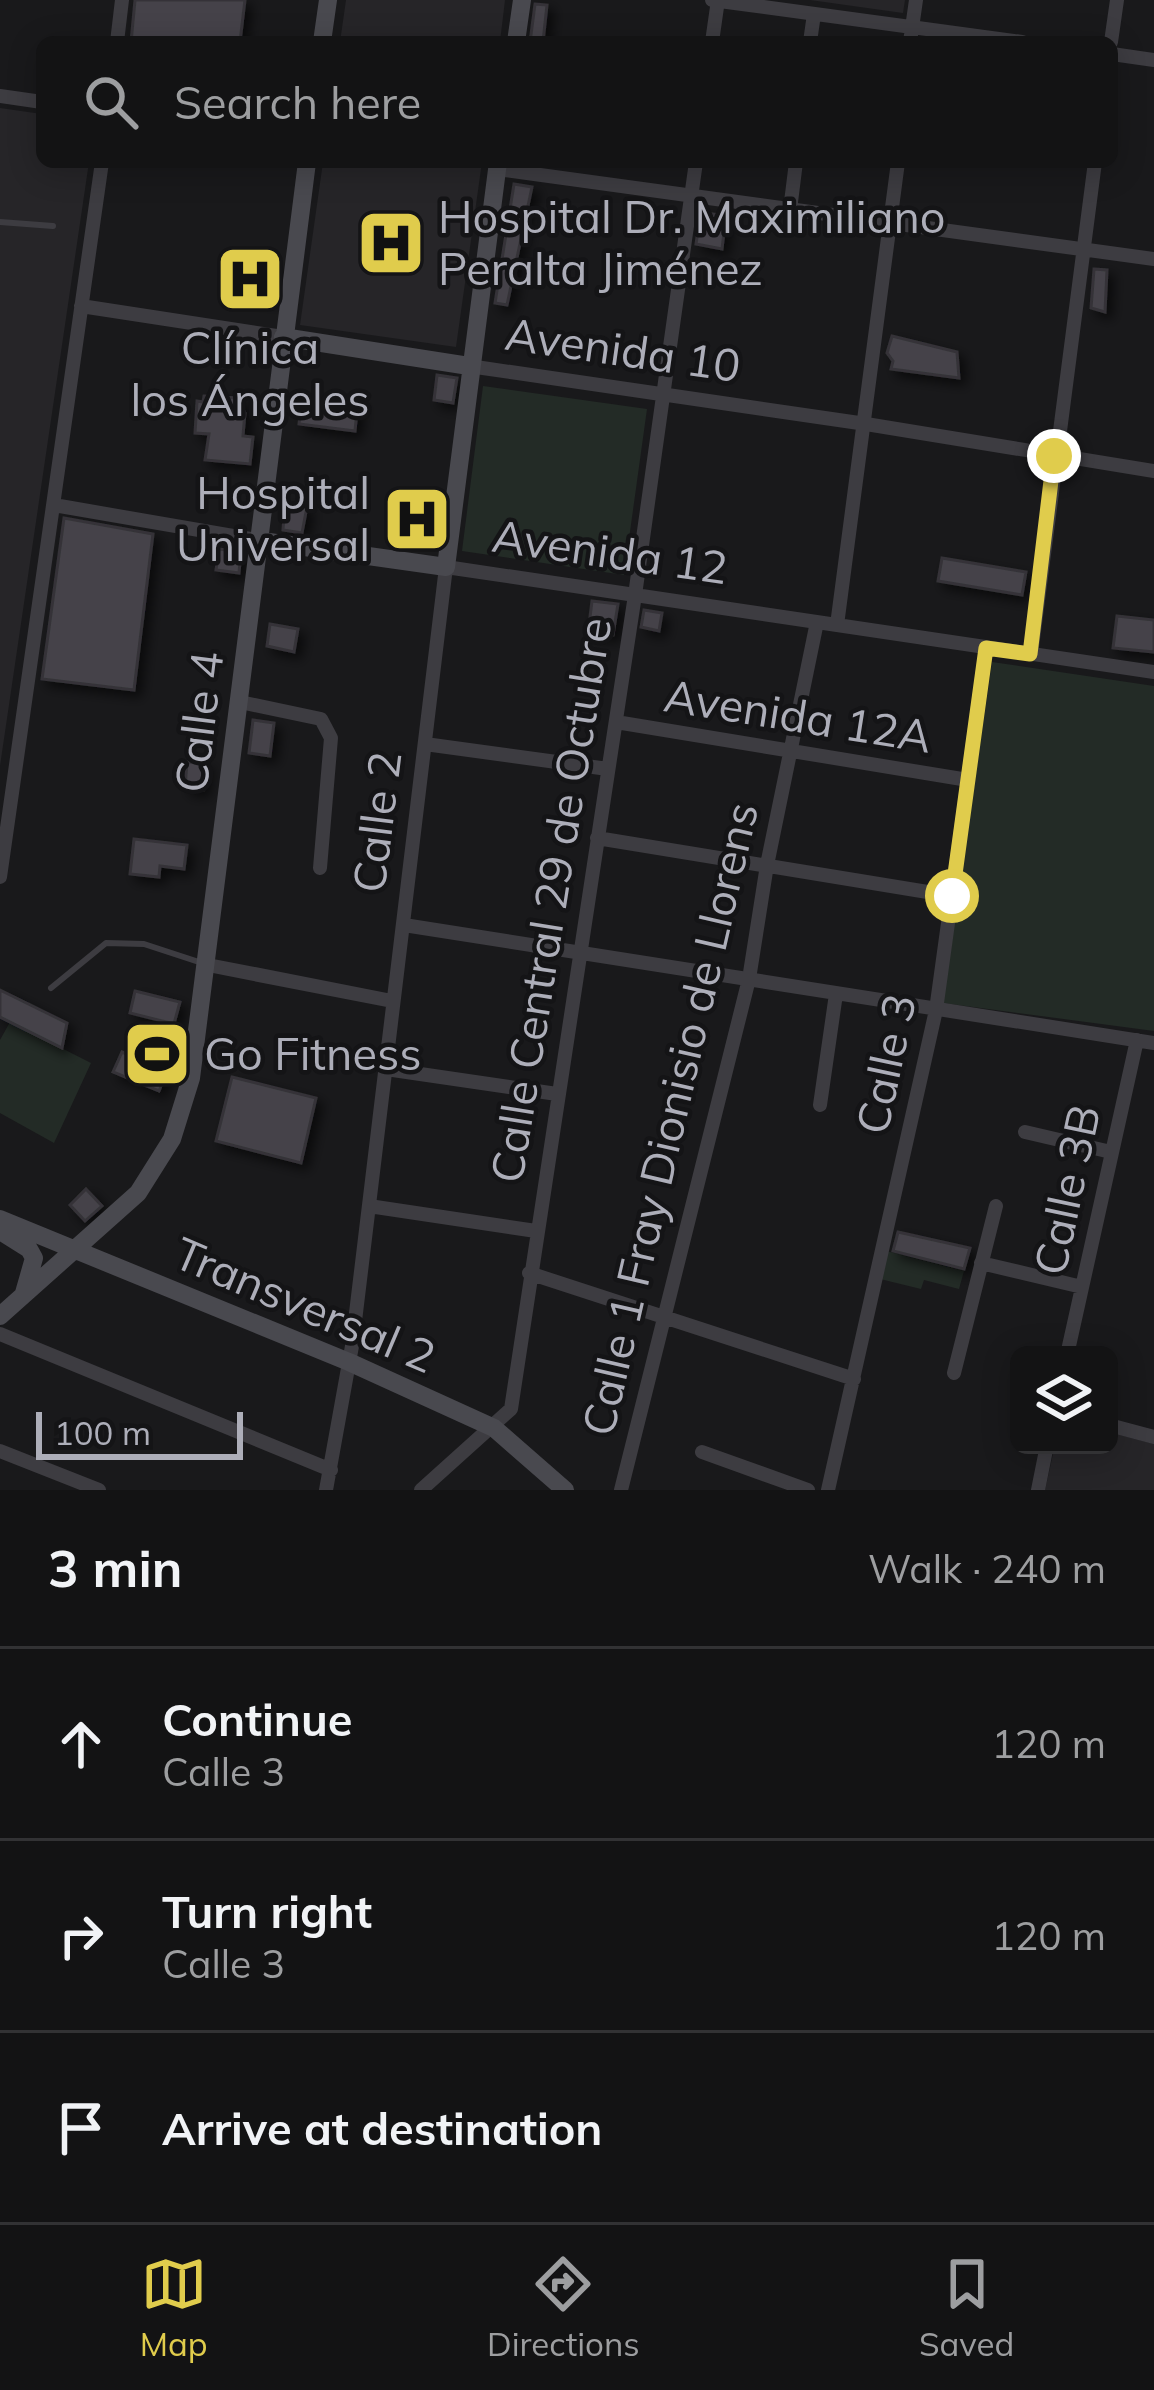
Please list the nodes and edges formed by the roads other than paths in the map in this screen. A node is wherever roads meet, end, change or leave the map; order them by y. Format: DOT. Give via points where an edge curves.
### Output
graph roads {
  1 [pos="122,0"];
  2 [pos="328,0"];
  3 [pos="522,0"];
  4 [pos="716,0"];
  5 [pos="916,0"];
  6 [pos="1117,0"];
  7 [pos="814,14"];
  8 [pos="911,34"];
  9 [pos="118,36"];
  10 [pos="323,36"];
  11 [pos="516,36"];
  12 [pos="713,36"];
  13 [pos="812,36"];
  14 [pos="1112,36"];
  15 [pos="1118,55"];
  16 [pos="1154,60"];
  17 [pos="0,96"];
  18 [pos="36,101"];
  19 [pos="102,168"];
  20 [pos="306,168"];
  21 [pos="497,168"];
  22 [pos="510,168"];
  23 [pos="695,168"];
  24 [pos="795,168"];
  25 [pos="897,168"];
  26 [pos="1094,168"];
  27 [pos="691,196"];
  28 [pos="790,210"];
  29 [pos="0,221"];
  30 [pos="891,223"];
  31 [pos="53,226"];
  32 [pos="1083,250"];
  33 [pos="1154,259"];
  34 [pos="81,306"];
  35 [pos="284,337"];
  36 [pos="470,366"];
  37 [pos="664,396"];
  38 [pos="866,424"];
  39 [pos="1054,456"];
  40 [pos="1154,471"];
  41 [pos="54,505"];
  42 [pos="262,541"];
  43 [pos="446,567"];
  44 [pos="635,595"];
  45 [pos="817,622"];
  46 [pos="837,625"];
  47 [pos="986,648"];
  48 [pos="1030,654"];
  49 [pos="1154,672"];
  50 [pos="239,702"];
  51 [pos="616,722"];
  52 [pos="425,743"];
  53 [pos="791,751"];
  54 [pos="608,769"];
  55 [pos="968,780"];
  56 [pos="597,838"];
  57 [pos="767,865"];
  58 [pos="320,868"];
  59 [pos="0,873"];
  60 [pos="952,896"];
  61 [pos="404,925"];
  62 [pos="580,953"];
  63 [pos="208,964"];
  64 [pos="749,979"];
  65 [pos="51,988"];
  66 [pos="836,994"];
  67 [pos="392,1001"];
  68 [pos="936,1010"];
  69 [pos="1137,1040"];
  70 [pos="1154,1043"];
  71 [pos="386,1070"];
  72 [pos="557,1094"];
  73 [pos="820,1105"];
  74 [pos="1025,1132"];
  75 [pos="1111,1152"];
  76 [pos="369,1206"];
  77 [pos="996,1206"];
  78 [pos="0,1219"];
  79 [pos="0,1231"];
  80 [pos="536,1231"];
  81 [pos="75,1252"];
  82 [pos="981,1263"];
  83 [pos="530,1273"];
  84 [pos="1082,1287"];
  85 [pos="22,1297"];
  86 [pos="1,1313"];
  87 [pos="664,1316"];
  88 [pos="0,1334"];
  89 [pos="1069,1346"];
  90 [pos="349,1362"];
  91 [pos="954,1373"];
  92 [pos="854,1379"];
  93 [pos="1118,1427"];
  94 [pos="494,1428"];
  95 [pos="1154,1437"];
  96 [pos="0,1450"];
  97 [pos="702,1453"];
  98 [pos="1046,1454"];
  99 [pos="331,1470"];
  100 [pos="99,1490"];
  101 [pos="326,1490"];
  102 [pos="421,1490"];
  103 [pos="565,1490"];
  104 [pos="621,1490"];
  105 [pos="808,1490"];
  106 [pos="828,1490"];
  107 [pos="1038,1490"];
  1 -- 9 [label="street"];
  2 -- 10 [label="street"];
  3 -- 11 [label="street"];
  4 -- 7 [label="street"];
  4 -- 12 [label="street"];
  5 -- 8 [label="street"];
  6 -- 14 [label="street"];
  7 -- 8 [label="street"];
  7 -- 13 [label="street"];
  15 -- 16 [label="street"];
  17 -- 18 [label="street"];
  19 -- 34 [label="street" via="103,206"];
  20 -- 35 [label="street, Calle 4"];
  21 -- 36 [label="street, Calle 2"];
  22 -- 27 [label="street"];
  23 -- 27 [label="street, Calle Central 29 de Octubre"];
  24 -- 28 [label="street"];
  25 -- 30 [label="street"];
  26 -- 32 [label="street"];
  27 -- 28 [label="street"];
  27 -- 37 [label="street, Calle Central 29 de Octubre"];
  28 -- 30 [label="street"];
  29 -- 31 [label="lane"];
  30 -- 32 [label="street"];
  30 -- 38 [label="street"];
  32 -- 33 [label="street"];
  32 -- 39 [label="street"];
  34 -- 35 [label="street, Avenida 10"];
  34 -- 41 [label="street"];
  35 -- 36 [label="street, Avenida 10"];
  35 -- 42 [label="street, Calle 4"];
  36 -- 37 [label="street, Avenida 10"];
  36 -- 43 [label="street, Calle 2"];
  37 -- 38 [label="street, Avenida 10"];
  37 -- 44 [label="street, Calle Central 29 de Octubre"];
  38 -- 39 [label="street, Avenida 10"];
  38 -- 46 [label="street"];
  39 -- 40 [label="street, Avenida 10"];
  39 -- 48 [label="street"];
  41 -- 42 [label="street, Avenida 12"];
  41 -- 59 [label="street"];
  42 -- 43 [label="street, Avenida 12"];
  42 -- 50 [label="street, Calle 4"];
  43 -- 44 [label="street, Avenida 12"];
  43 -- 52 [label="street, Calle 2"];
  44 -- 45 [label="street, Avenida 12"];
  44 -- 51 [label="street, Calle Central 29 de Octubre"];
  45 -- 46 [label="street, Avenida 12"];
  45 -- 53 [label="street, Calle 1 Fray Dionisio de Llorens"];
  46 -- 47 [label="street, Avenida 12"];
  47 -- 48 [label="street, Avenida 12"];
  47 -- 55 [label="street, Calle 3"];
  48 -- 49 [label="street, Avenida 12"];
  50 -- 58 [label="street" via="326,724"];
  50 -- 63 [label="street, Calle 4"];
  51 -- 53 [label="street, Avenida 12A"];
  51 -- 54 [label="street, Calle Central 29 de Octubre"];
  52 -- 54 [label="street"];
  52 -- 61 [label="street, Calle 2"];
  53 -- 55 [label="street, Avenida 12A"];
  53 -- 57 [label="street, Calle 1 Fray Dionisio de Llorens"];
  54 -- 56 [label="street, Calle Central 29 de Octubre"];
  55 -- 60 [label="street, Calle 3"];
  56 -- 57 [label="street"];
  56 -- 62 [label="street, Calle Central 29 de Octubre"];
  57 -- 60 [label="street"];
  57 -- 64 [label="street, Calle 1 Fray Dionisio de Llorens"];
  60 -- 68 [label="street, Calle 3"];
  61 -- 62 [label="street"];
  61 -- 67 [label="street, Calle 2"];
  62 -- 64 [label="street"];
  62 -- 72 [label="street, Calle Central 29 de Octubre"];
  63 -- 65 [label="lane" via="144,944 106,943"];
  63 -- 67 [label="street"];
  63 -- 81 [label="street, Calle 4" via="191,1078 172,1139 138,1193"];
  64 -- 66 [label="street"];
  64 -- 87 [label="street, Calle 1 Fray Dionisio de Llorens"];
  66 -- 68 [label="street"];
  66 -- 73 [label="street"];
  67 -- 71 [label="street, Calle 2"];
  68 -- 69 [label="street"];
  68 -- 92 [label="street, Calle 3"];
  69 -- 70 [label="street"];
  69 -- 75 [label="street, Calle 3B"];
  71 -- 72 [label="street"];
  71 -- 76 [label="street, Calle 2"];
  72 -- 80 [label="street, Calle Central 29 de Octubre"];
  74 -- 75 [label="street"];
  75 -- 84 [label="street, Calle 3B"];
  76 -- 80 [label="street"];
  76 -- 90 [label="street, Calle 2"];
  77 -- 82 [label="street"];
  78 -- 81 [label="street, Transversal 2"];
  79 -- 85 [label="street" via="34,1258"];
  80 -- 83 [label="street, Calle Central 29 de Octubre"];
  81 -- 85 [label="street, Calle 4"];
  81 -- 90 [label="street, Transversal 2"];
  82 -- 84 [label="street"];
  82 -- 91 [label="street"];
  83 -- 87 [label="street"];
  83 -- 94 [label="street, Calle Central 29 de Octubre" via="511,1409"];
  84 -- 89 [label="street, Calle 3B"];
  85 -- 86 [label="street, Calle 4"];
  87 -- 92 [label="street"];
  87 -- 104 [label="street, Calle 1 Fray Dionisio de Llorens"];
  88 -- 99 [label="street"];
  90 -- 94 [label="street, Transversal 2"];
  90 -- 99 [label="street, Calle 2"];
  92 -- 106 [label="street, Calle 3"];
  93 -- 95 [label="street"];
  94 -- 102 [label="street"];
  94 -- 103 [label="street, Transversal 2"];
  96 -- 100 [label="street"];
  97 -- 105 [label="street"];
  98 -- 107 [label="street"];
  99 -- 101 [label="street, Calle 2"];
}
